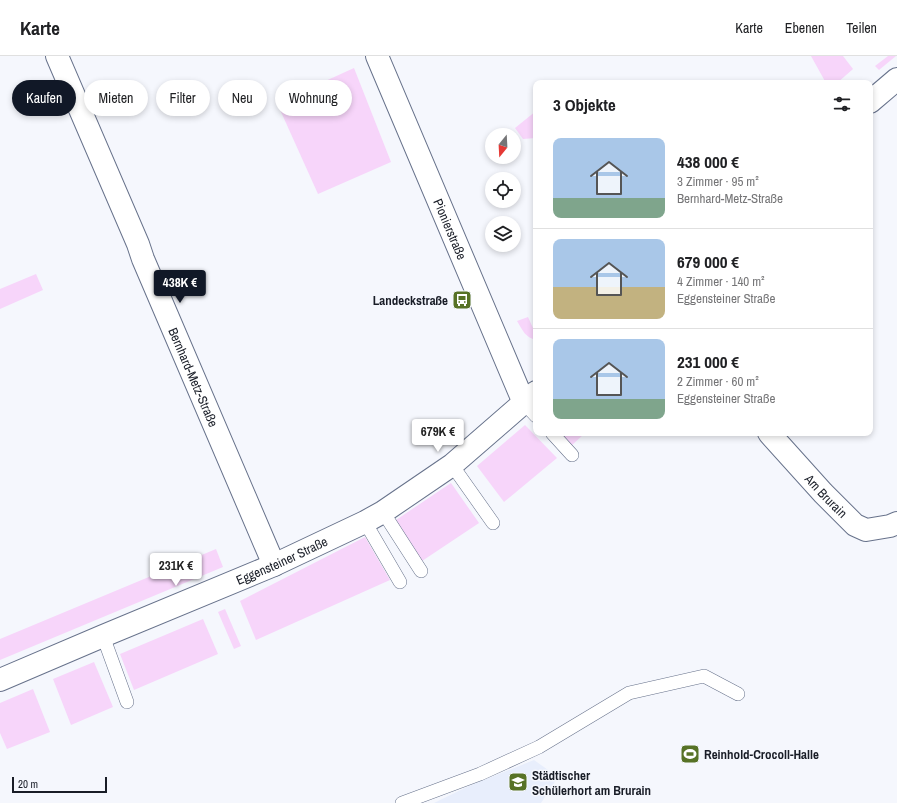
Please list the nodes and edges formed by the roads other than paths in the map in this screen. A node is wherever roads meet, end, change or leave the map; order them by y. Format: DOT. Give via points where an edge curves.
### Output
graph roads {
  1 [pos="57,56"];
  2 [pos="377,56"];
  3 [pos="897,79"];
  4 [pos="873,99"];
  5 [pos="532,404"];
  6 [pos="555,436"];
  7 [pos="772,436"];
  8 [pos="572,455"];
  9 [pos="452,465"];
  10 [pos="374,517"];
  11 [pos="492,523"];
  12 [pos="897,523"];
  13 [pos="274,565"];
  14 [pos="421,570"];
  15 [pos="400,582"];
  16 [pos="104,636"];
  17 [pos="0,680"];
  18 [pos="738,694"];
  19 [pos="127,702"];
  20 [pos="402,803"];
  1 -- 13 [label="street, Bernhard-Metz-Straße"];
  2 -- 5 [label="street, Pionierstraße"];
  3 -- 4 [label="street"];
  5 -- 9 [label="street, Eggensteiner Straße"];
  6 -- 8 [label="lane"];
  7 -- 12 [label="street, Am Brurain" via="855,525 866,530"];
  9 -- 10 [label="street, Eggensteiner Straße"];
  9 -- 11 [label="lane"];
  10 -- 13 [label="street, Eggensteiner Straße"];
  10 -- 14 [label="lane"];
  10 -- 15 [label="lane"];
  13 -- 16 [label="street, Eggensteiner Straße"];
  16 -- 17 [label="street, Eggensteiner Straße"];
  16 -- 19 [label="lane"];
  18 -- 20 [label="lane" via="704,676 629,693 539,747 480,774"];
}
